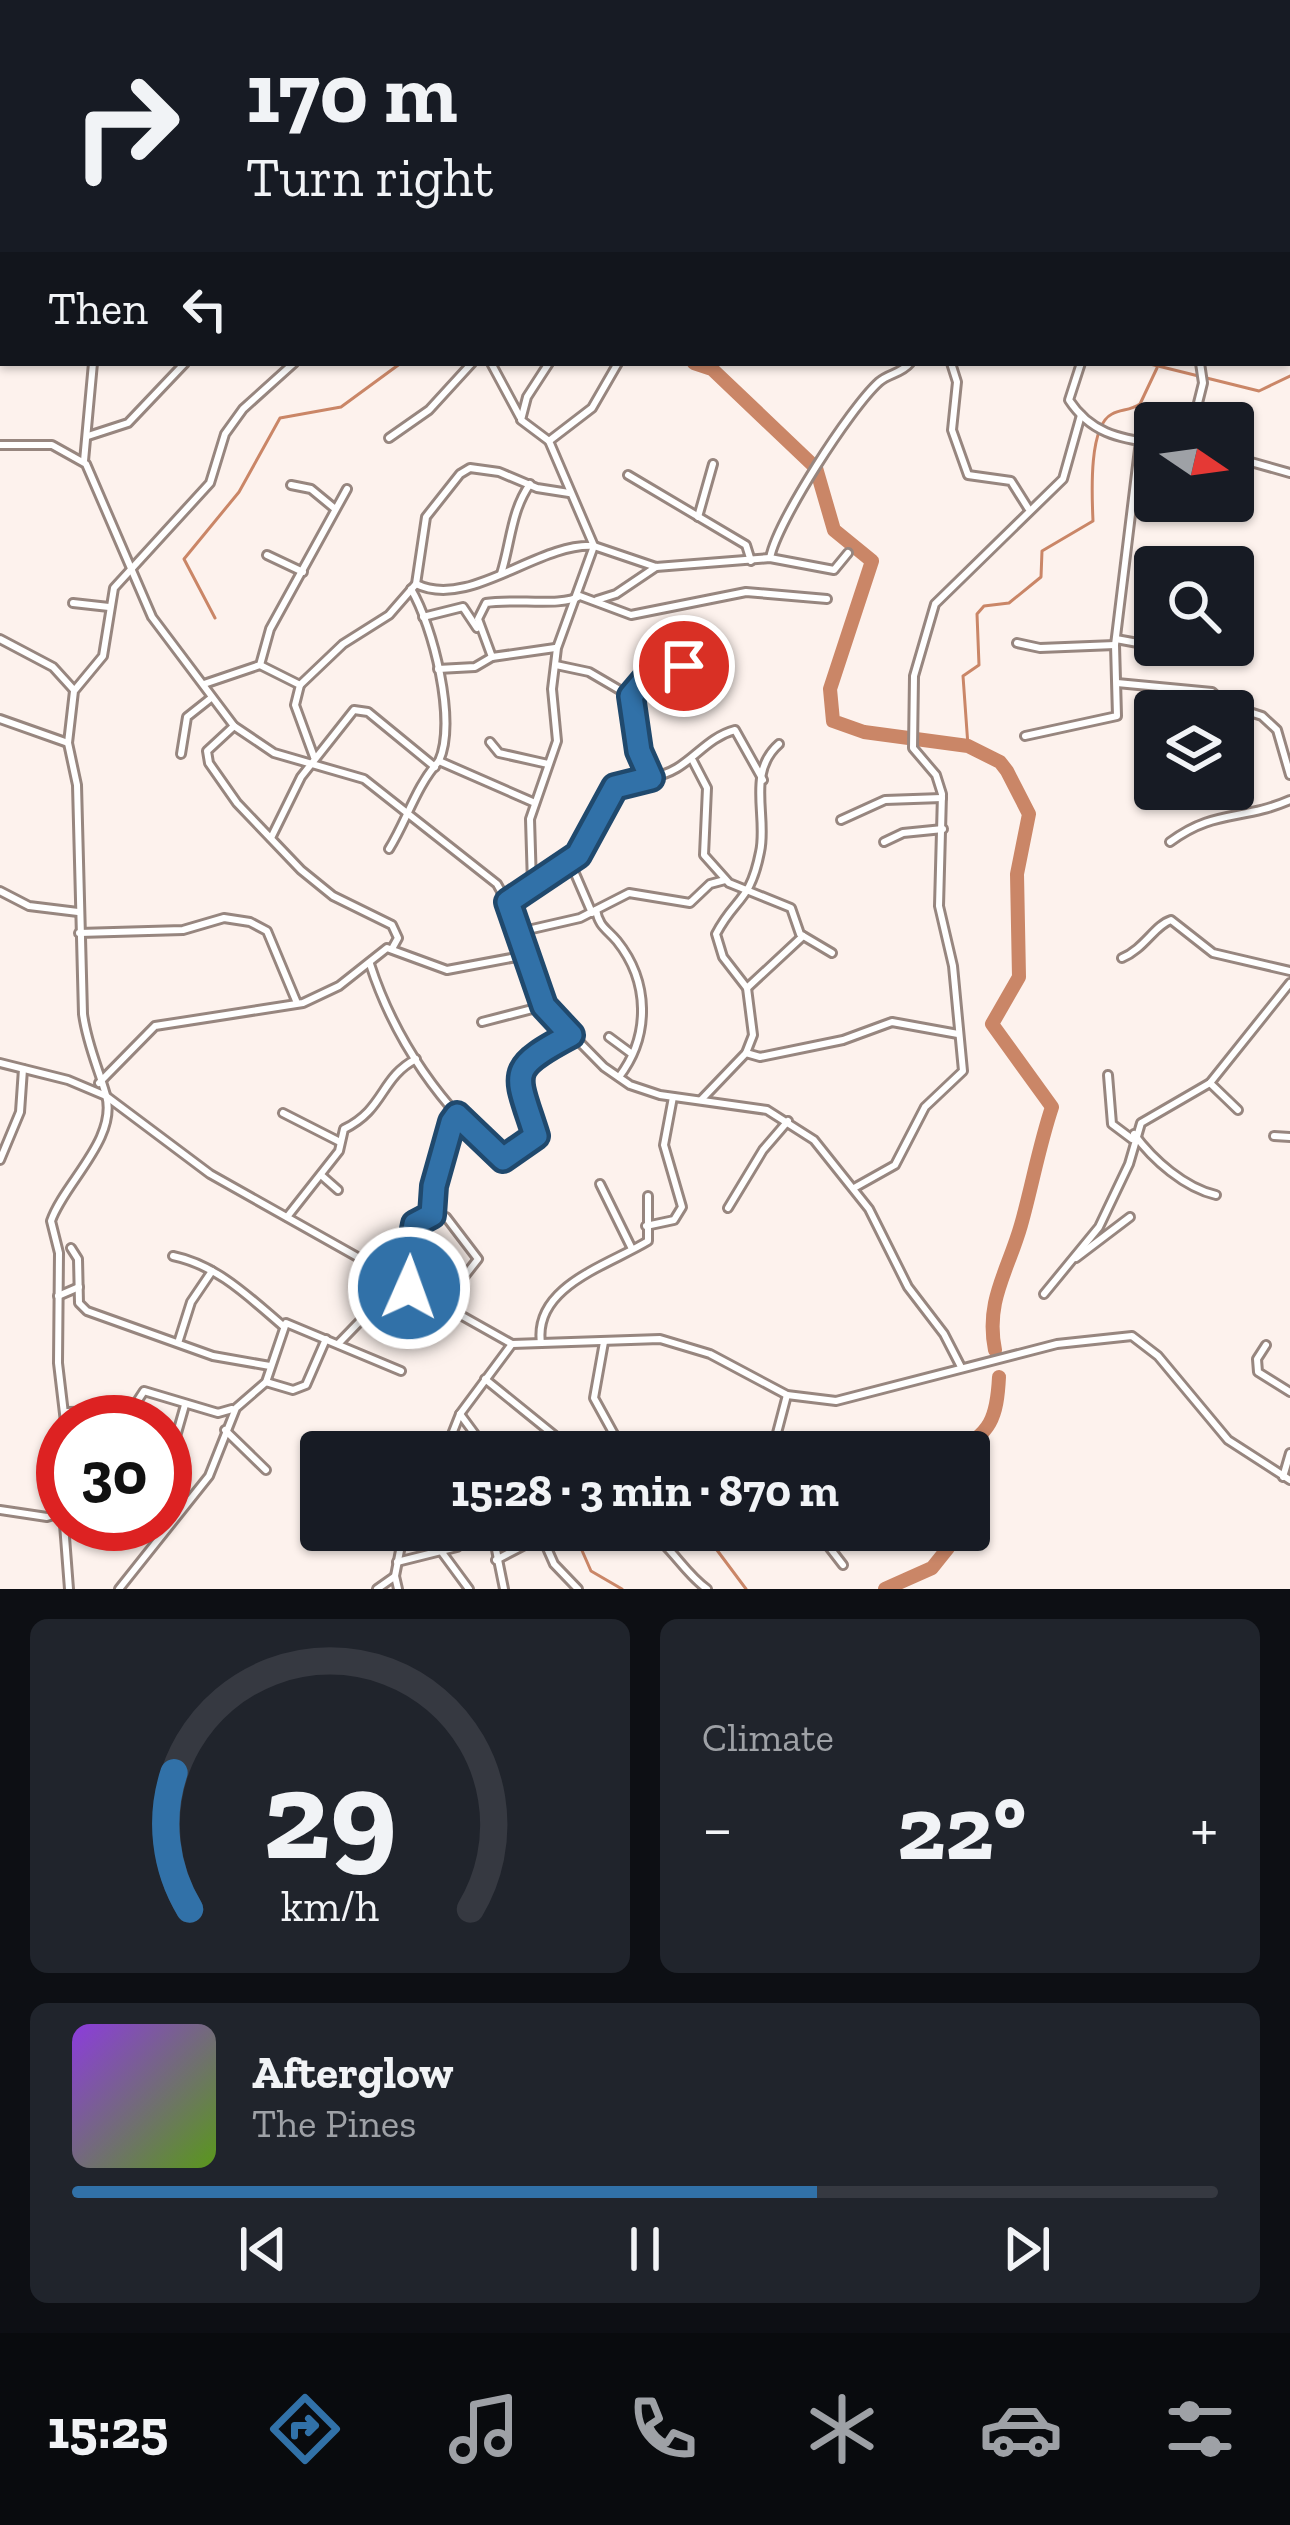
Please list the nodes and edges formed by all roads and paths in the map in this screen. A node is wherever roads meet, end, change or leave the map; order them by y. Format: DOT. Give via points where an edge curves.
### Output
graph roads {
  1 [pos="93,366"];
  2 [pos="182,366"];
  3 [pos="291,366"];
  4 [pos="469,366"];
  5 [pos="493,366"];
  6 [pos="547,366"];
  7 [pos="616,366"];
  8 [pos="906,366"];
  9 [pos="952,366"];
  10 [pos="1080,366"];
  11 [pos="1200,366"];
  12 [pos="1197,402"];
  13 [pos="1081,416"];
  14 [pos="521,420"];
  15 [pos="88,436"];
  16 [pos="389,438"];
  17 [pos="1134,440"];
  18 [pos="549,441"];
  19 [pos="0,445"];
  20 [pos="84,461"];
  21 [pos="1254,463"];
  22 [pos="713,464"];
  23 [pos="1290,473"];
  24 [pos="628,476"];
  25 [pos="530,484"];
  26 [pos="291,485"];
  27 [pos="347,489"];
  28 [pos="1134,489"];
  29 [pos="573,494"];
  30 [pos="334,508"];
  31 [pos="1028,508"];
  32 [pos="698,517"];
  33 [pos="593,546"];
  34 [pos="848,553"];
  35 [pos="267,555"];
  36 [pos="770,558"];
  37 [pos="751,561"];
  38 [pos="656,567"];
  39 [pos="131,571"];
  40 [pos="303,572"];
  41 [pos="500,577"];
  42 [pos="414,587"];
  43 [pos="580,596"];
  44 [pos="826,599"];
  45 [pos="597,600"];
  46 [pos="73,603"];
  47 [pos="109,607"];
  48 [pos="423,617"];
  49 [pos="478,629"];
  50 [pos="0,638"];
  51 [pos="1115,642"];
  52 [pos="1017,643"];
  53 [pos="1134,644"];
  54 [pos="557,648"];
  55 [pos="493,657"];
  56 [pos="554,664"];
  57 [pos="260,665"];
  58 [pos="684,666"];
  59 [pos="438,669"];
  60 [pos="85,674"];
  61 [pos="68,677"];
  62 [pos="1117,683"];
  63 [pos="204,684"];
  64 [pos="300,685"];
  65 [pos="74,691"];
  66 [pos="631,696"];
  67 [pos="212,698"];
  68 [pos="0,719"];
  69 [pos="234,726"];
  70 [pos="1025,736"];
  71 [pos="490,742"];
  72 [pos="68,743"];
  73 [pos="779,744"];
  74 [pos="181,754"];
  75 [pos="313,759"];
  76 [pos="694,761"];
  77 [pos="437,764"];
  78 [pos="548,764"];
  79 [pos="1290,775"];
  80 [pos="651,778"];
  81 [pos="763,780"];
  82 [pos="942,798"];
  83 [pos="1290,800"];
  84 [pos="535,803"];
  85 [pos="410,814"];
  86 [pos="841,820"];
  87 [pos="943,829"];
  88 [pos="271,838"];
  89 [pos="884,842"];
  90 [pos="1170,842"];
  91 [pos="389,849"];
  92 [pos="570,862"];
  93 [pos="725,880"];
  94 [pos="532,884"];
  95 [pos="0,891"];
  96 [pos="750,894"];
  97 [pos="508,902"];
  98 [pos="594,911"];
  99 [pos="78,912"];
  100 [pos="519,932"];
  101 [pos="79,933"];
  102 [pos="803,936"];
  103 [pos="393,946"];
  104 [pos="832,953"];
  105 [pos="527,955"];
  106 [pos="1122,958"];
  107 [pos="370,964"];
  108 [pos="1290,970"];
  109 [pos="1290,982"];
  110 [pos="748,988"];
  111 [pos="297,1003"];
  112 [pos="544,1006"];
  113 [pos="482,1022"];
  114 [pos="958,1034"];
  115 [pos="571,1035"];
  116 [pos="609,1036"];
  117 [pos="746,1053"];
  118 [pos="632,1054"];
  119 [pos="416,1059"];
  120 [pos="0,1063"];
  121 [pos="23,1069"];
  122 [pos="1108,1075"];
  123 [pos="619,1077"];
  124 [pos="99,1083"];
  125 [pos="1210,1083"];
  126 [pos="106,1096"];
  127 [pos="673,1097"];
  128 [pos="700,1100"];
  129 [pos="1238,1110"];
  130 [pos="283,1113"];
  131 [pos="457,1115"];
  132 [pos="788,1121"];
  133 [pos="1274,1136"];
  134 [pos="1134,1137"];
  135 [pos="1290,1137"];
  136 [pos="340,1142"];
  137 [pos="0,1160"];
  138 [pos="321,1175"];
  139 [pos="600,1184"];
  140 [pos="854,1188"];
  141 [pos="338,1190"];
  142 [pos="1216,1195"];
  143 [pos="648,1196"];
  144 [pos="728,1208"];
  145 [pos="432,1215"];
  146 [pos="287,1217"];
  147 [pos="1130,1217"];
  148 [pos="646,1226"];
  149 [pos="70,1248"];
  150 [pos="632,1249"];
  151 [pos="173,1256"];
  152 [pos="1073,1260"];
  153 [pos="213,1270"];
  154 [pos="79,1287"];
  155 [pos="406,1287"];
  156 [pos="1044,1294"];
  157 [pos="58,1296"];
  158 [pos="445,1302"];
  159 [pos="283,1326"];
  160 [pos="326,1339"];
  161 [pos="604,1342"];
  162 [pos="178,1343"];
  163 [pos="541,1343"];
  164 [pos="338,1344"];
  165 [pos="512,1344"];
  166 [pos="1266,1345"];
  167 [pos="270,1366"];
  168 [pos="961,1367"];
  169 [pos="401,1371"];
  170 [pos="485,1378"];
  171 [pos="266,1382"];
  172 [pos="1290,1392"];
  173 [pos="63,1395"];
  174 [pos="787,1395"];
  175 [pos="192,1407"];
  176 [pos="236,1408"];
  177 [pos="460,1414"];
  178 [pos="225,1430"];
  179 [pos="453,1431"];
  180 [pos="473,1431"];
  181 [pos="549,1431"];
  182 [pos="612,1431"];
  183 [pos="778,1431"];
  184 [pos="1290,1453"];
  185 [pos="266,1470"];
  186 [pos="1286,1479"];
  187 [pos="0,1510"];
  188 [pos="36,1515"];
  189 [pos="66,1551"];
  190 [pos="399,1551"];
  191 [pos="441,1551"];
  192 [pos="495,1551"];
  193 [pos="511,1551"];
  194 [pos="549,1551"];
  195 [pos="674,1551"];
  196 [pos="832,1551"];
  197 [pos="496,1560"];
  198 [pos="397,1562"];
  199 [pos="843,1564"];
  200 [pos="395,1576"];
  201 [pos="69,1589"];
  202 [pos="118,1589"];
  203 [pos="377,1589"];
  204 [pos="398,1589"];
  205 [pos="470,1589"];
  206 [pos="504,1589"];
  207 [pos="578,1589"];
  208 [pos="707,1589"];
  1 -- 15 [label="street"];
  2 -- 15 [label="street" via="128,423"];
  3 -- 39 [label="street" via="243,409 225,434 210,483"];
  4 -- 16 [label="street"];
  5 -- 14 [label="street"];
  6 -- 14 [label="street"];
  7 -- 18 [label="street" via="592,408"];
  8 -- 36 [label="street" via="874,387 812,476"];
  9 -- 31 [label="street" via="952,430 968,475 1011,482"];
  10 -- 13 [label="street" via="1068,395"];
  11 -- 12 [label="street"];
  13 -- 17 [label="street" via="1100,433"];
  13 -- 31 [label="street" via="1070,469"];
  14 -- 18 [label="street"];
  15 -- 20 [label="street"];
  18 -- 29 [label="street"];
  19 -- 20 [label="street" via="52,446"];
  20 -- 39 [label="street"];
  21 -- 23 [label="street"];
  22 -- 32 [label="street"];
  24 -- 32 [label="street"];
  25 -- 29 [label="street"];
  25 -- 41 [label="street" via="515,505"];
  25 -- 42 [label="street" via="479,469 460,474 426,517"];
  26 -- 30 [label="street"];
  27 -- 30 [label="street"];
  28 -- 51 [label="street"];
  29 -- 33 [label="street"];
  30 -- 40 [label="street"];
  31 -- 82 [label="street" via="935,604 917,661 913,748 936,775"];
  32 -- 37 [label="street" via="746,545"];
  33 -- 38 [label="street"];
  33 -- 41 [label="street" via="563,545"];
  33 -- 43 [label="street"];
  34 -- 36 [label="street" via="834,571"];
  35 -- 40 [label="street"];
  36 -- 37 [label="street"];
  37 -- 38 [label="street"];
  38 -- 45 [label="street"];
  39 -- 47 [label="street"];
  39 -- 63 [label="street" via="160,630"];
  40 -- 57 [label="street" via="270,629"];
  41 -- 42 [label="street"];
  42 -- 48 [label="street"];
  42 -- 64 [label="street"];
  43 -- 45 [label="street"];
  43 -- 49 [label="street" via="486,603"];
  43 -- 54 [label="street"];
  44 -- 45 [label="street" via="746,592 631,615"];
  46 -- 47 [label="street"];
  47 -- 60 [label="street" via="103,656"];
  48 -- 49 [label="street" via="463,607"];
  48 -- 59 [label="street"];
  49 -- 55 [label="street"];
  50 -- 61 [label="street"];
  51 -- 52 [label="street"];
  51 -- 53 [label="street"];
  51 -- 62 [label="street"];
  54 -- 55 [label="street"];
  54 -- 56 [label="street"];
  55 -- 59 [label="street" via="485,666"];
  56 -- 66 [label="street" via="589,671"];
  56 -- 78 [label="street" via="557,741"];
  57 -- 63 [label="street"];
  57 -- 64 [label="street"];
  58 -- 66 [label="street" via="653,670"];
  59 -- 77 [label="street" via="448,721"];
  60 -- 61 [label="street"];
  60 -- 65 [label="street"];
  61 -- 65 [label="street"];
  62 -- 70 [label="street" via="1114,720"];
  62 -- 79 [label="street" via="1212,692 1262,716 1277,730"];
  63 -- 67 [label="street"];
  64 -- 75 [label="street" via="295,704"];
  65 -- 72 [label="street"];
  66 -- 80 [label="street"];
  67 -- 69 [label="street"];
  67 -- 74 [label="street" via="187,717"];
  68 -- 72 [label="street"];
  69 -- 75 [label="street" via="263,748"];
  69 -- 88 [label="street" via="207,751 208,763"];
  71 -- 78 [label="street" via="499,753"];
  72 -- 99 [label="street" via="78,798"];
  73 -- 81 [label="street"];
  75 -- 77 [label="street" via="354,710 364,710"];
  75 -- 85 [label="street" via="364,779"];
  75 -- 88 [label="street"];
  76 -- 80 [label="street"];
  76 -- 81 [label="street" via="735,730"];
  76 -- 93 [label="street" via="707,788 700,849"];
  77 -- 84 [label="street"];
  77 -- 85 [label="street"];
  78 -- 84 [label="street"];
  80 -- 92 [label="street" via="610,792"];
  81 -- 96 [label="street" via="756,801 762,845"];
  82 -- 86 [label="street" via="884,800"];
  82 -- 87 [label="street"];
  83 -- 90 [label="street" via="1246,818 1213,817"];
  84 -- 94 [label="street"];
  85 -- 91 [label="street"];
  85 -- 97 [label="street" via="471,859"];
  87 -- 89 [label="street"];
  87 -- 114 [label="street" via="939,906"];
  88 -- 103 [label="street" via="333,896 392,926"];
  92 -- 94 [label="street"];
  92 -- 98 [label="street"];
  93 -- 96 [label="street"];
  93 -- 98 [label="street" via="690,903 629,893"];
  94 -- 97 [label="street"];
  95 -- 99 [label="street" via="29,906"];
  96 -- 102 [label="street" via="791,908"];
  96 -- 110 [label="street" via="716,938"];
  97 -- 100 [label="street"];
  98 -- 100 [label="street"];
  98 -- 118 [label="street" via="644,990"];
  99 -- 101 [label="street"];
  100 -- 105 [label="street"];
  101 -- 111 [label="street" via="250,922 267,931"];
  101 -- 124 [label="street" via="86,1039"];
  102 -- 104 [label="street"];
  102 -- 110 [label="street"];
  103 -- 105 [label="street" via="447,970"];
  103 -- 107 [label="street"];
  105 -- 112 [label="street"];
  106 -- 108 [label="street" via="1171,920 1213,953"];
  107 -- 111 [label="street"];
  107 -- 119 [label="street" via="384,1009"];
  109 -- 125 [label="street"];
  110 -- 117 [label="street" via="753,1035"];
  111 -- 124 [label="street" via="155,1026"];
  112 -- 113 [label="street"];
  112 -- 115 [label="street"];
  114 -- 117 [label="street" via="892,1022 760,1058"];
  114 -- 140 [label="street" via="960,1078 925,1107 895,1165"];
  115 -- 123 [label="street"];
  115 -- 131 [label="street" via="521,1071 518,1089 536,1136 526,1145 503,1159"];
  116 -- 118 [label="street"];
  117 -- 128 [label="street"];
  118 -- 123 [label="street"];
  119 -- 131 [label="street"];
  119 -- 136 [label="street" via="391,1075 379,1105 344,1129"];
  120 -- 121 [label="street"];
  121 -- 126 [label="street"];
  121 -- 137 [label="street" via="20,1112"];
  122 -- 134 [label="street" via="1112,1124"];
  123 -- 127 [label="street"];
  124 -- 126 [label="street"];
  125 -- 129 [label="street"];
  125 -- 134 [label="street" via="1150,1117"];
  126 -- 146 [label="street" via="210,1174"];
  126 -- 157 [label="street" via="106,1118 51,1221"];
  127 -- 128 [label="street"];
  127 -- 148 [label="street" via="664,1145 682,1207 674,1220"];
  128 -- 132 [label="street" via="747,1104"];
  130 -- 136 [label="street"];
  131 -- 145 [label="street"];
  132 -- 140 [label="street"];
  132 -- 144 [label="street"];
  133 -- 135 [label="street"];
  134 -- 142 [label="street" via="1191,1186"];
  134 -- 152 [label="street" via="1104,1218"];
  136 -- 138 [label="street"];
  138 -- 141 [label="street"];
  138 -- 146 [label="street"];
  139 -- 150 [label="street"];
  140 -- 168 [label="street"];
  143 -- 148 [label="street"];
  145 -- 155 [label="street" via="412,1230"];
  145 -- 158 [label="street" via="456,1224 478,1259"];
  146 -- 155 [label="street"];
  147 -- 152 [label="street"];
  148 -- 150 [label="street" via="648,1241"];
  149 -- 154 [label="street"];
  150 -- 163 [label="street" via="605,1259 546,1307"];
  151 -- 153 [label="street"];
  152 -- 156 [label="street"];
  153 -- 159 [label="street"];
  153 -- 162 [label="street" via="191,1302"];
  154 -- 157 [label="street"];
  154 -- 162 [label="street" via="88,1311"];
  155 -- 158 [label="street"];
  155 -- 164 [label="street"];
  157 -- 173 [label="street"];
  158 -- 165 [label="street"];
  159 -- 160 [label="street"];
  159 -- 167 [label="street"];
  160 -- 164 [label="street"];
  160 -- 171 [label="street" via="306,1384 293,1390"];
  161 -- 163 [label="street"];
  161 -- 174 [label="street" via="692,1347"];
  161 -- 182 [label="street" via="594,1398"];
  162 -- 167 [label="street"];
  163 -- 165 [label="street"];
  164 -- 169 [label="street"];
  165 -- 170 [label="street"];
  166 -- 172 [label="street" via="1258,1372"];
  167 -- 171 [label="street"];
  168 -- 174 [label="street" via="854,1400"];
  168 -- 186 [label="street" via="1132,1336 1228,1440"];
  170 -- 177 [label="street"];
  170 -- 181 [label="street"];
  171 -- 176 [label="street"];
  174 -- 183 [label="street"];
  175 -- 176 [label="street"];
  176 -- 178 [label="street"];
  177 -- 179 [label="street"];
  177 -- 180 [label="street"];
  178 -- 185 [label="street"];
  178 -- 202 [label="street" via="209,1476"];
  184 -- 186 [label="street"];
  187 -- 188 [label="street"];
  189 -- 201 [label="street"];
  190 -- 198 [label="street"];
  191 -- 198 [label="street"];
  191 -- 205 [label="street"];
  192 -- 197 [label="street"];
  193 -- 197 [label="street"];
  194 -- 207 [label="street"];
  195 -- 208 [label="street"];
  196 -- 199 [label="street"];
  197 -- 206 [label="street"];
  198 -- 200 [label="street"];
  200 -- 203 [label="street"];
  200 -- 204 [label="street"];
}
